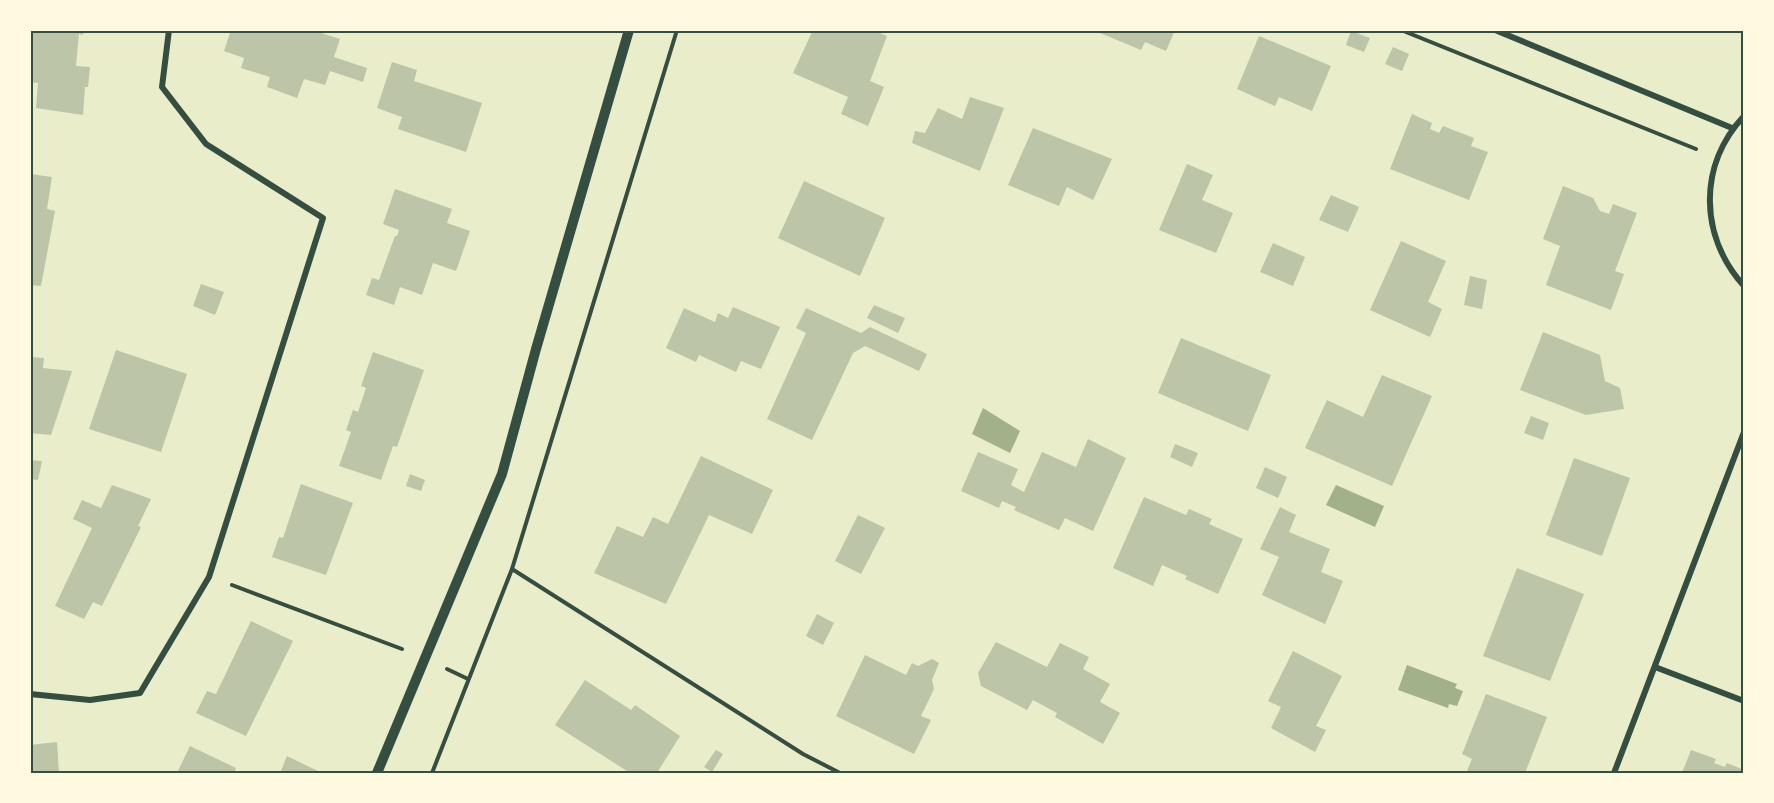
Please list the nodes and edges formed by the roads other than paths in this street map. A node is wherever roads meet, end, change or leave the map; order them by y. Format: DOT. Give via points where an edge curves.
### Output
graph roads {
  1 [pos="169,30"];
  2 [pos="629,30"];
  3 [pos="1495,30"];
  4 [pos="1744,116"];
  5 [pos="1732,129"];
  6 [pos="1744,286"];
  7 [pos="1744,432"];
  8 [pos="1654,667"];
  9 [pos="30,694"];
  10 [pos="1744,701"];
  11 [pos="377,773"];
  12 [pos="1614,773"];
  1 -- 9 [label="street" via="162,87 206,144 323,218 209,577 140,693 90,700"];
  2 -- 11 [label="street" via="502,474"];
  3 -- 5 [label="street"];
  4 -- 5 [label="street"];
  5 -- 6 [label="street" via="1717,157 1710,184 1710,211 1715,238 1726,263"];
  7 -- 8 [label="street"];
  8 -- 10 [label="street"];
  8 -- 12 [label="street"];
}
